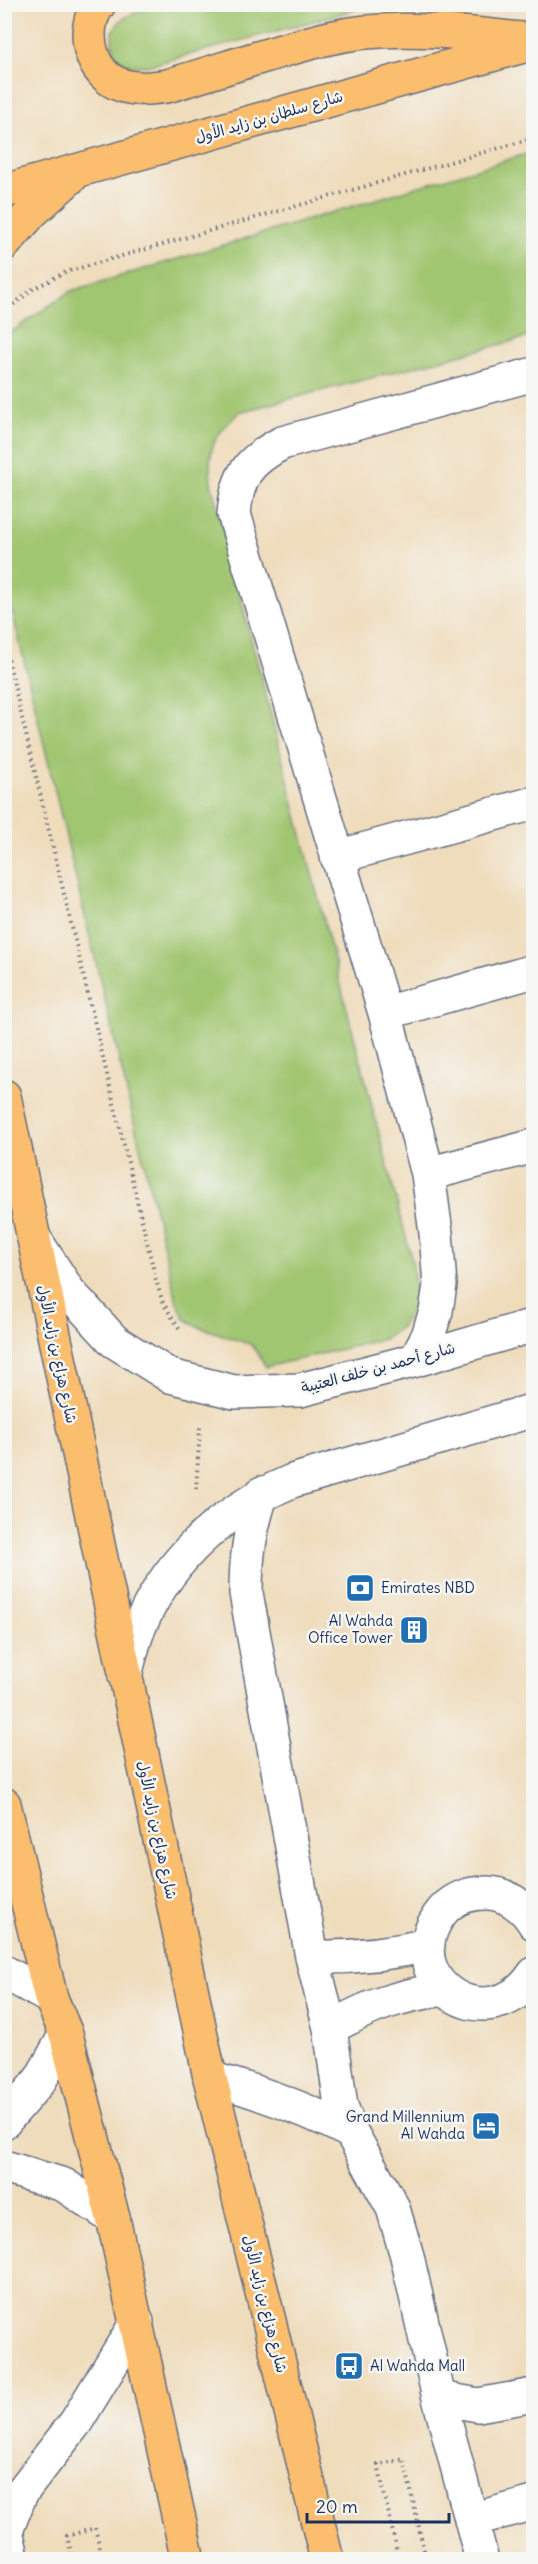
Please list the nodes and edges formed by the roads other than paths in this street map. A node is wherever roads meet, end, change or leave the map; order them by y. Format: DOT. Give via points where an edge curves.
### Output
graph roads {
  1 [pos="99,4"];
  2 [pos="534,41"];
  3 [pos="79,170"];
  4 [pos="4,191"];
  5 [pos="4,244"];
  6 [pos="534,374"];
  7 [pos="534,803"];
  8 [pos="337,857"];
  9 [pos="534,971"];
  10 [pos="385,1013"];
  11 [pos="4,1096"];
  12 [pos="534,1146"];
  13 [pos="428,1174"];
  14 [pos="32,1234"];
  15 [pos="534,1325"];
  16 [pos="416,1360"];
  17 [pos="534,1410"];
  18 [pos="262,1493"];
  19 [pos="125,1676"];
  20 [pos="4,1804"];
  21 [pos="534,1923"];
  22 [pos="428,1945"];
  23 [pos="312,1957"];
  24 [pos="4,1972"];
  25 [pos="534,1974"];
  26 [pos="444,1989"];
  27 [pos="51,1998"];
  28 [pos="330,2028"];
  29 [pos="66,2034"];
  30 [pos="210,2078"];
  31 [pos="4,2122"];
  32 [pos="351,2132"];
  33 [pos="4,2167"];
  34 [pos="113,2218"];
  35 [pos="136,2322"];
  36 [pos="534,2395"];
  37 [pos="438,2398"];
  38 [pos="534,2503"];
  39 [pos="471,2520"];
  40 [pos="13,2559"];
  41 [pos="188,2559"];
  42 [pos="327,2559"];
  43 [pos="482,2559"];
  1 -- 2 [label="main road" via="88,33 91,55 103,74 122,86 144,89 167,86 331,38 381,32 435,32"];
  2 -- 3 [label="main road, شارع سلطان بن زايد الأول"];
  3 -- 4 [label="main road, شارع سلطان بن زايد الأول"];
  3 -- 5 [label="main road" via="32,212"];
  6 -- 8 [label="street" via="282,443 253,462 236,492 234,514"];
  7 -- 8 [label="street"];
  8 -- 10 [label="street"];
  9 -- 10 [label="street"];
  10 -- 13 [label="street"];
  11 -- 14 [label="main road, شارع هزاع بن زايد الأول"];
  12 -- 13 [label="street"];
  13 -- 16 [label="street" via="440,1285 436,1311"];
  14 -- 16 [label="street, شارع أحمد بن خلف العتيبة" via="69,1292 114,1341 170,1376 234,1392 300,1390"];
  14 -- 19 [label="main road, شارع هزاع بن زايد الأول"];
  15 -- 16 [label="street, شارع أحمد بن خلف العتيبة"];
  17 -- 18 [label="street"];
  18 -- 19 [label="street" via="213,1525 172,1569 142,1620"];
  18 -- 23 [label="street" via="251,1525 246,1593"];
  19 -- 30 [label="main road, شارع هزاع بن زايد الأول"];
  20 -- 27 [label="main road"];
  21 -- 22 [label="street" via="521,1906 506,1897 489,1892 472,1894 454,1900 441,1912"];
  22 -- 23 [label="street" via="381,1955"];
  22 -- 26 [label="street" via="432,1969"];
  23 -- 28 [label="street"];
  24 -- 27 [label="street"];
  25 -- 26 [label="street" via="511,1998 494,2004 476,2005 459,2000"];
  26 -- 28 [label="street" via="404,1995"];
  27 -- 29 [label="main road"];
  28 -- 32 [label="street" via="341,2106"];
  29 -- 31 [label="street" via="40,2080"];
  29 -- 34 [label="main road"];
  30 -- 32 [label="street" via="264,2093"];
  30 -- 42 [label="main road, شارع هزاع بن زايد الأول"];
  32 -- 37 [label="street" via="393,2208"];
  33 -- 34 [label="street" via="64,2185"];
  34 -- 35 [label="main road"];
  35 -- 40 [label="street" via="76,2421 21,2493 6,2531"];
  35 -- 41 [label="main road"];
  36 -- 37 [label="street" via="478,2405"];
  37 -- 39 [label="street"];
  38 -- 39 [label="street"];
  39 -- 43 [label="street"];
}
